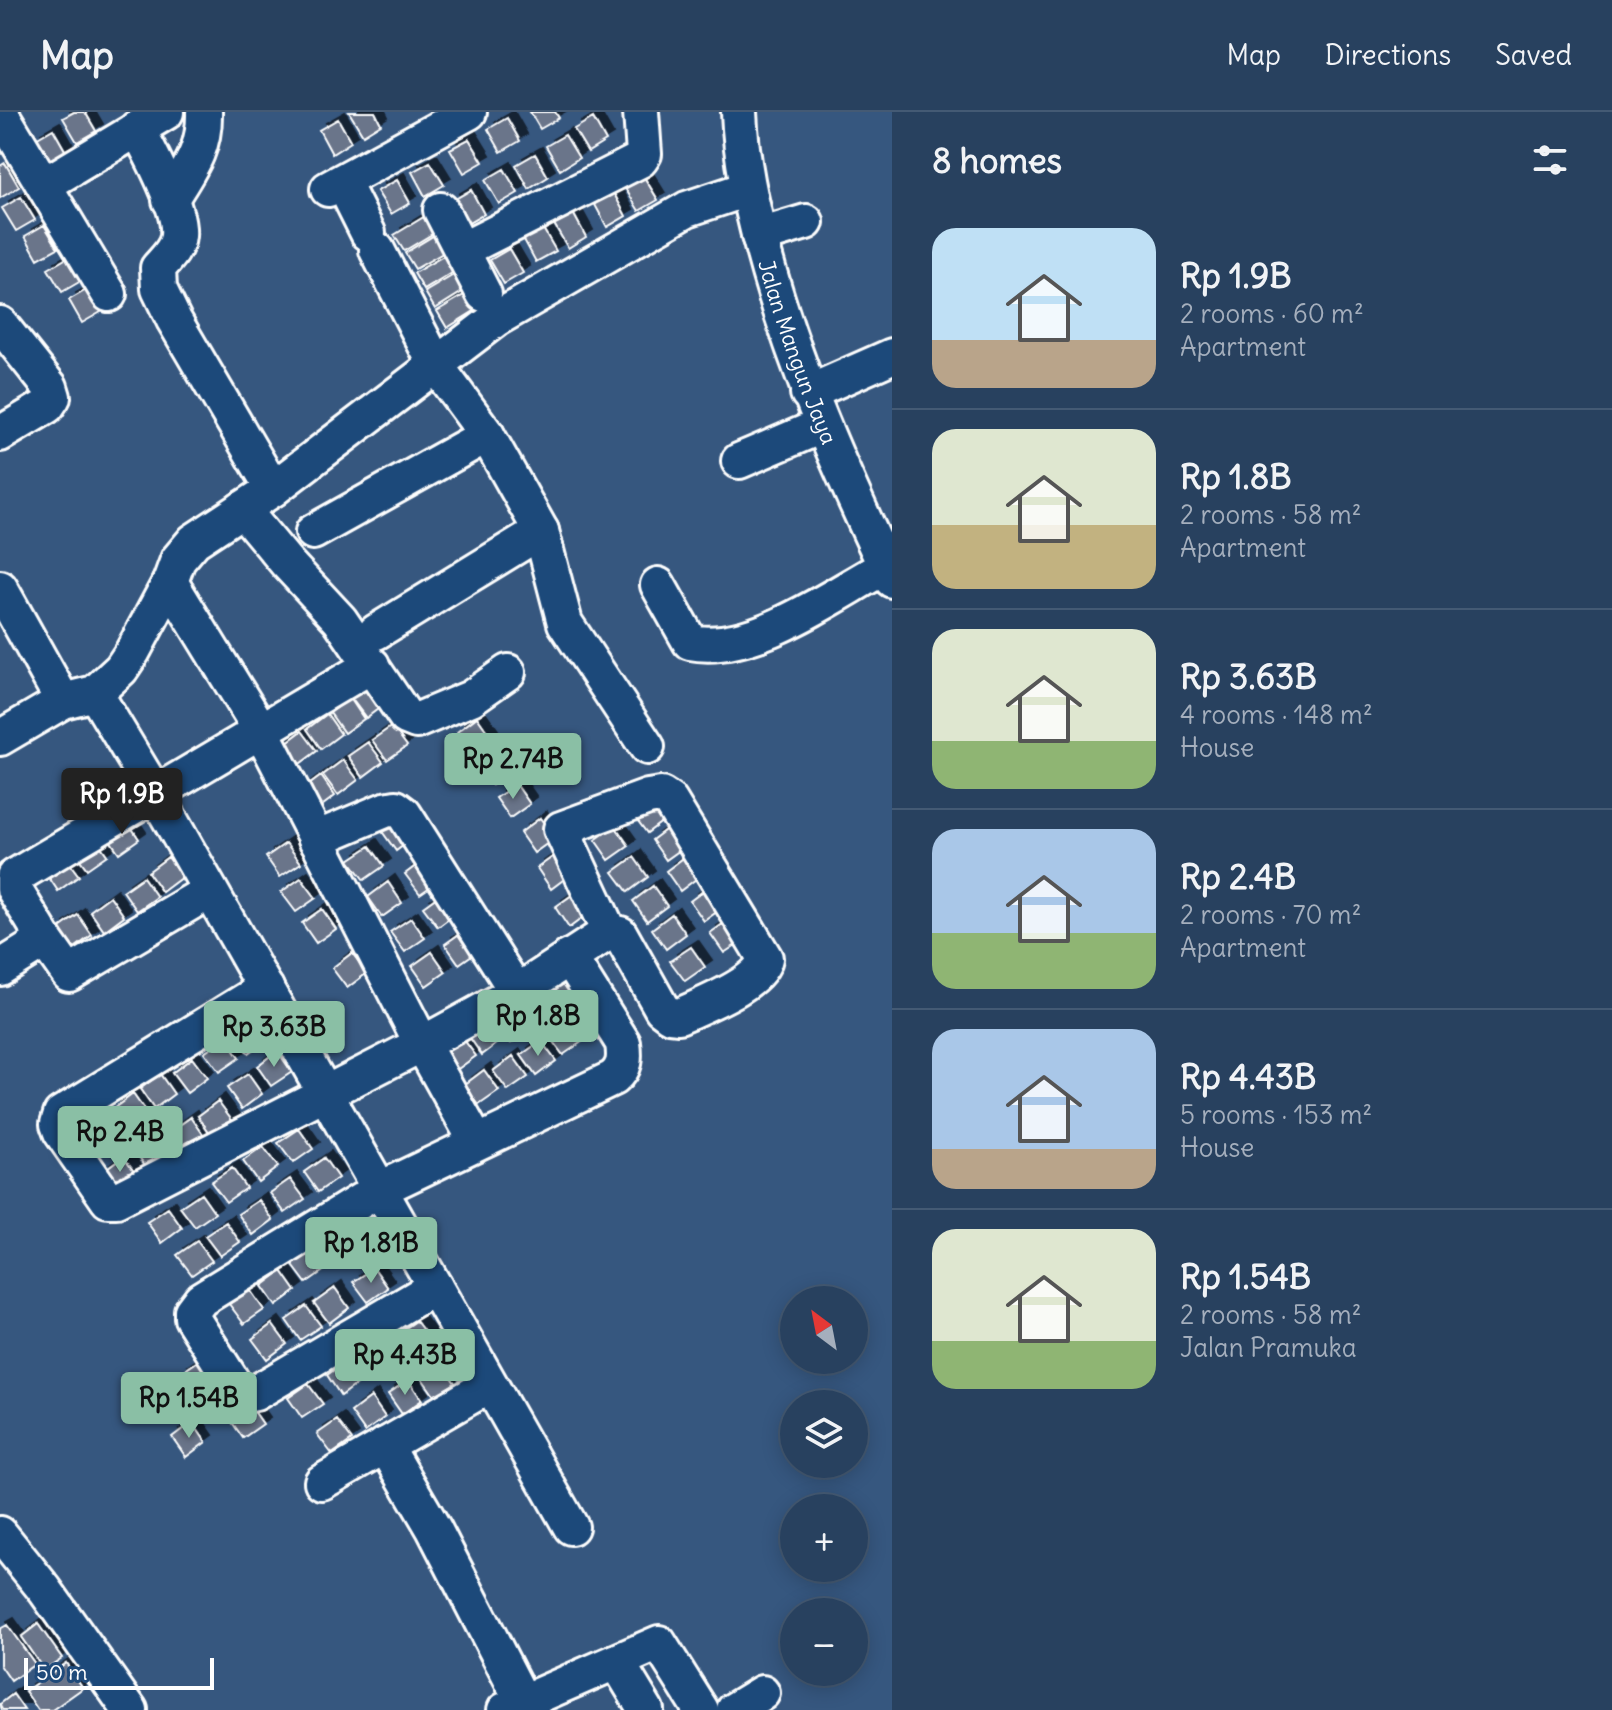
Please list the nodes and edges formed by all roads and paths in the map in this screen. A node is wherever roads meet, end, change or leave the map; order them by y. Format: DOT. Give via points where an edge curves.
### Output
graph roads {
  1 [pos="0,112"];
  2 [pos="204,112"];
  3 [pos="469,112"];
  4 [pos="641,112"];
  5 [pos="739,112"];
  6 [pos="152,120"];
  7 [pos="44,185"];
  8 [pos="747,189"];
  9 [pos="170,200"];
  10 [pos="441,210"];
  11 [pos="806,222"];
  12 [pos="759,236"];
  13 [pos="462,250"];
  14 [pos="109,294"];
  15 [pos="484,294"];
  16 [pos="0,324"];
  17 [pos="892,356"];
  18 [pos="437,367"];
  19 [pos="808,393"];
  20 [pos="821,426"];
  21 [pos="0,434"];
  22 [pos="487,435"];
  23 [pos="739,461"];
  24 [pos="273,489"];
  25 [pos="242,509"];
  26 [pos="541,531"];
  27 [pos="313,532"];
  28 [pos="890,570"];
  29 [pos="170,582"];
  30 [pos="658,585"];
  31 [pos="0,588"];
  32 [pos="374,648"];
  33 [pos="508,672"];
  34 [pos="79,697"];
  35 [pos="262,732"];
  36 [pos="0,738"];
  37 [pos="647,747"];
  38 [pos="155,793"];
  39 [pos="316,839"];
  40 [pos="210,891"];
  41 [pos="609,932"];
  42 [pos="45,940"];
  43 [pos="569,957"];
  44 [pos="0,968"];
  45 [pos="266,988"];
  46 [pos="517,992"];
  47 [pos="422,1044"];
  48 [pos="324,1093"];
  49 [pos="476,1141"];
  50 [pos="380,1189"];
  51 [pos="435,1287"];
  52 [pos="490,1385"];
  53 [pos="385,1445"];
  54 [pos="322,1482"];
  55 [pos="571,1527"];
  56 [pos="0,1534"];
  57 [pos="617,1662"];
  58 [pos="514,1706"];
  59 [pos="130,1710"];
  60 [pos="646,1710"];
  61 [pos="701,1710"];
  1 -- 7 [label="street"];
  2 -- 9 [label="street" via="199,153"];
  3 -- 18 [label="street" via="335,186 373,242"];
  4 -- 13 [label="street" via="640,160"];
  5 -- 8 [label="street, Jalan Mangun Jaya"];
  6 -- 7 [label="street"];
  6 -- 9 [label="street" via="152,156"];
  7 -- 14 [label="street"];
  8 -- 12 [label="street, Jalan Mangun Jaya"];
  8 -- 18 [label="street" via="687,209 496,319"];
  9 -- 24 [label="street" via="178,238 158,268 159,289"];
  10 -- 13 [label="street"];
  11 -- 12 [label="street"];
  12 -- 19 [label="street, Jalan Mangun Jaya"];
  13 -- 15 [label="street"];
  16 -- 21 [label="street" via="53,397"];
  17 -- 19 [label="street"];
  18 -- 22 [label="street"];
  18 -- 24 [label="street"];
  19 -- 20 [label="street, Jalan Mangun Jaya"];
  20 -- 23 [label="street"];
  20 -- 28 [label="street, Jalan Mangun Jaya"];
  22 -- 26 [label="street"];
  22 -- 27 [label="street"];
  24 -- 25 [label="street"];
  25 -- 29 [label="street" via="194,541 178,560"];
  25 -- 32 [label="street" via="340,620"];
  26 -- 32 [label="street"];
  26 -- 37 [label="street" via="565,623"];
  28 -- 30 [label="street" via="771,629 729,642 688,640"];
  29 -- 34 [label="street" via="121,669"];
  29 -- 35 [label="street"];
  31 -- 34 [label="street"];
  32 -- 33 [label="street" via="406,717 416,721 471,698"];
  32 -- 35 [label="street"];
  34 -- 36 [label="street"];
  34 -- 38 [label="street"];
  35 -- 38 [label="street"];
  35 -- 39 [label="street"];
  38 -- 40 [label="street"];
  38 -- 42 [label="street" via="14,877 14,889"];
  39 -- 46 [label="street" via="385,810 396,808 404,814"];
  39 -- 47 [label="street"];
  40 -- 42 [label="street" via="69,974"];
  40 -- 45 [label="street"];
  41 -- 41 [label="street" via="620,934 670,1015 679,1016 751,980 764,964 670,801 661,795 561,829"];
  41 -- 43 [label="street"];
  42 -- 44 [label="street"];
  43 -- 46 [label="street"];
  43 -- 49 [label="street" via="623,1043 620,1072"];
  45 -- 48 [label="street"];
  45 -- 48 [label="street" via="61,1114 61,1132 103,1196 116,1200"];
  46 -- 47 [label="street"];
  47 -- 48 [label="street"];
  47 -- 49 [label="street"];
  48 -- 50 [label="street"];
  49 -- 50 [label="street"];
  50 -- 51 [label="street"];
  50 -- 51 [label="street" via="201,1299 192,1318 245,1395"];
  51 -- 52 [label="street"];
  52 -- 53 [label="street"];
  52 -- 55 [label="street"];
  53 -- 54 [label="street"];
  53 -- 58 [label="street" via="434,1529"];
  56 -- 59 [label="street"];
  57 -- 58 [label="street"];
  57 -- 60 [label="street"];
  57 -- 61 [label="street" via="659,1643"];
}
